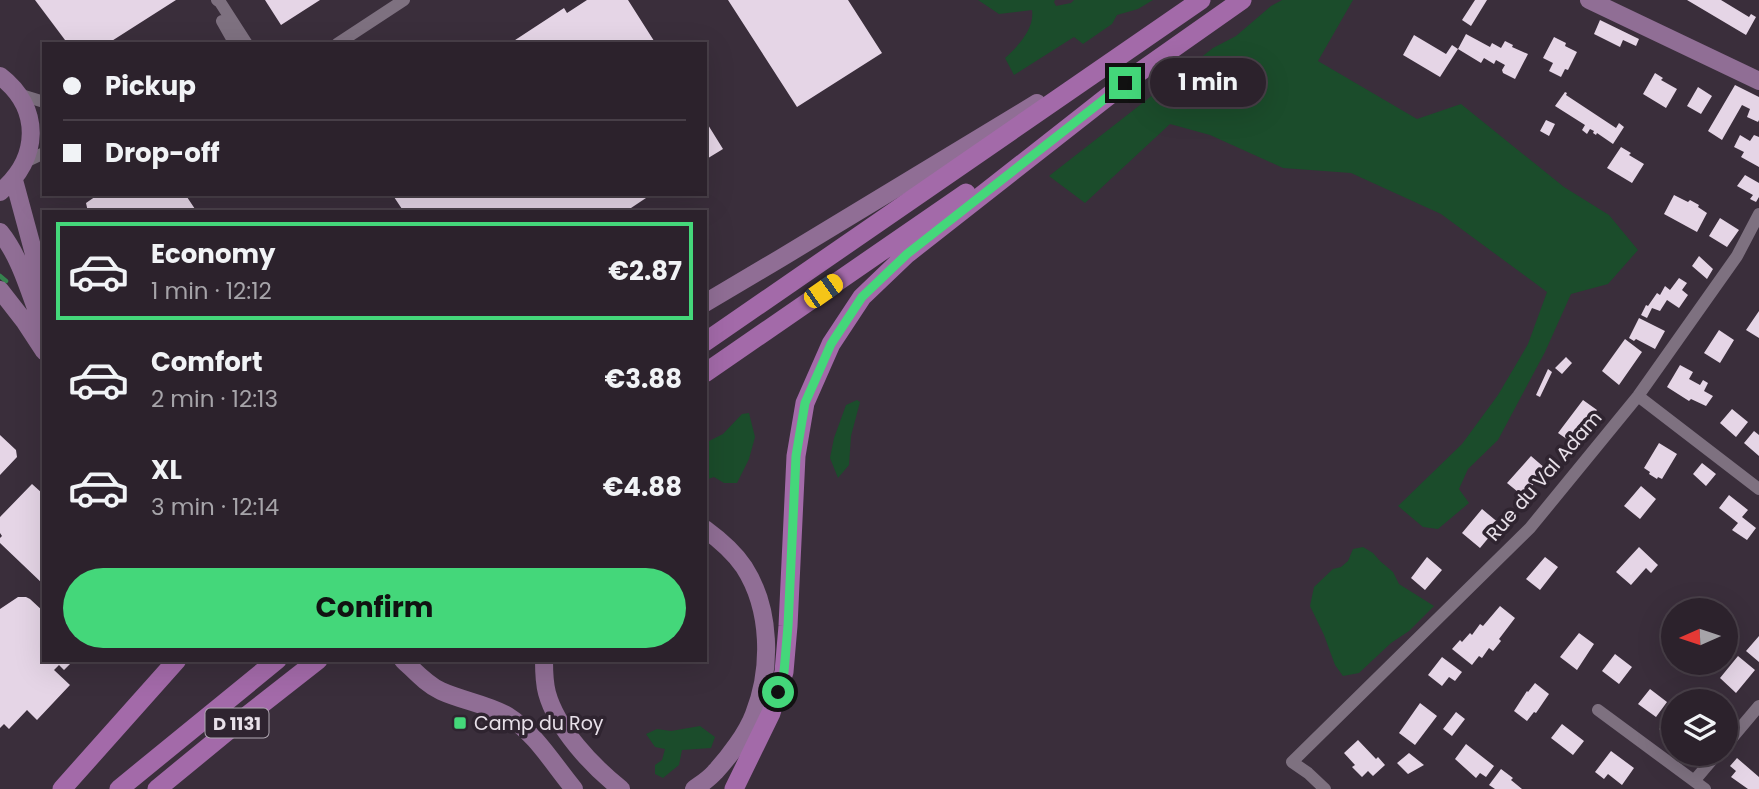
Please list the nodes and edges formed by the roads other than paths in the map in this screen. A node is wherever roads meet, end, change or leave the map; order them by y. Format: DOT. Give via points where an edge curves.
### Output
graph roads {
  1 [pos="209,0"];
  2 [pos="217,0"];
  3 [pos="404,0"];
  4 [pos="1200,0"];
  5 [pos="1242,0"];
  6 [pos="1589,0"];
  7 [pos="1141,40"];
  8 [pos="234,42"];
  9 [pos="246,42"];
  10 [pos="340,42"];
  11 [pos="0,76"];
  12 [pos="1759,81"];
  13 [pos="1125,83"];
  14 [pos="18,94"];
  15 [pos="42,101"];
  16 [pos="42,154"];
  17 [pos="25,162"];
  18 [pos="14,180"];
  19 [pos="0,192"];
  20 [pos="1759,214"];
  21 [pos="0,232"];
  22 [pos="42,284"];
  23 [pos="0,290"];
  24 [pos="707,302"];
  25 [pos="42,325"];
  26 [pos="707,341"];
  27 [pos="42,348"];
  28 [pos="707,372"];
  29 [pos="1638,396"];
  30 [pos="1759,489"];
  31 [pos="707,531"];
  32 [pos="175,662"];
  33 [pos="275,662"];
  34 [pos="315,662"];
  35 [pos="327,662"];
  36 [pos="544,662"];
  37 [pos="406,663"];
  38 [pos="1759,706"];
  39 [pos="1598,710"];
  40 [pos="235,725"];
  41 [pos="1738,731"];
  42 [pos="1710,766"];
  43 [pos="1700,785"];
  44 [pos="62,789"];
  45 [pos="118,789"];
  46 [pos="157,789"];
  47 [pos="574,789"];
  48 [pos="621,789"];
  49 [pos="694,789"];
  50 [pos="734,789"];
  51 [pos="1325,789"];
  1 -- 8 [label="street"];
  2 -- 9 [label="street"];
  3 -- 10 [label="street"];
  4 -- 7 [label="main road"];
  5 -- 13 [label="main road"];
  6 -- 12 [label="main road"];
  7 -- 24 [label="main road"];
  7 -- 26 [label="main road"];
  11 -- 14 [label="main road"];
  13 -- 28 [label="main road"];
  13 -- 50 [label="main road" via="907,254 862,297 831,344 805,403 796,456 784,672 771,713"];
  14 -- 15 [label="street"];
  14 -- 17 [label="main road" via="31,127"];
  16 -- 17 [label="street"];
  17 -- 18 [label="main road"];
  18 -- 19 [label="main road"];
  18 -- 22 [label="main road"];
  20 -- 29 [label="street, Rue du Val Adam" via="1737,256"];
  21 -- 25 [label="main road"];
  23 -- 27 [label="main road"];
  29 -- 30 [label="street"];
  29 -- 51 [label="street, Rue du Val Adam" via="1530,528 1292,762"];
  31 -- 49 [label="main road" via="744,567 757,593 766,652 764,683 754,715 714,774"];
  32 -- 44 [label="main road"];
  33 -- 45 [label="main road, D 1131"];
  34 -- 40 [label="main road, D 1131"];
  35 -- 40 [label="main road"];
  36 -- 48 [label="main road" via="547,694 565,728 602,774"];
  37 -- 47 [label="main road" via="441,691 510,718"];
  38 -- 41 [label="street"];
  39 -- 43 [label="street"];
  40 -- 46 [label="main road, D 1131"];
  42 -- 43 [label="street"];
}
